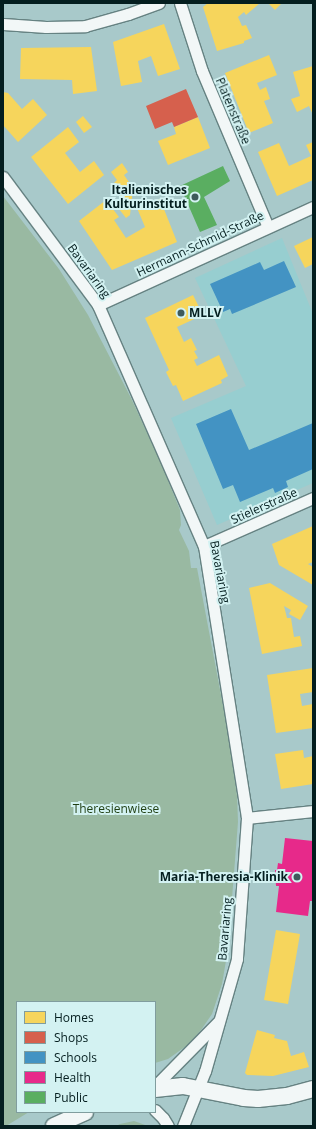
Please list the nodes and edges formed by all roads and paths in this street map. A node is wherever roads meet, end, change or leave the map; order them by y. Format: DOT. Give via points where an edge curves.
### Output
graph roads {
  1 [pos="159,3"];
  2 [pos="180,3"];
  3 [pos="3,24"];
  4 [pos="3,177"];
  5 [pos="313,206"];
  6 [pos="268,227"];
  7 [pos="98,305"];
  8 [pos="313,498"];
  9 [pos="204,546"];
  10 [pos="313,811"];
  11 [pos="247,818"];
  12 [pos="220,1019"];
  13 [pos="156,1087"];
  14 [pos="156,1088"];
  15 [pos="198,1088"];
  16 [pos="313,1089"];
  17 [pos="156,1111"];
  18 [pos="83,1113"];
  19 [pos="54,1126"];
  20 [pos="168,1126"];
  21 [pos="183,1126"];
  1 -- 3 [label="street" via="85,26"];
  2 -- 6 [label="street, Platenstraße" via="202,71"];
  4 -- 7 [label="street, Bavariaring"];
  5 -- 6 [label="street, Hermann-Schmid-Straße"];
  6 -- 7 [label="street, Hermann-Schmid-Straße"];
  7 -- 9 [label="street, Bavariaring"];
  8 -- 9 [label="street, Stielerstraße"];
  9 -- 11 [label="street, Bavariaring"];
  10 -- 11 [label="street"];
  11 -- 12 [label="street, Bavariaring" via="237,959"];
  12 -- 13 [label="street, Bavariaring"];
  12 -- 15 [label="street, Bavariaring"];
  14 -- 15 [label="main road"];
  15 -- 16 [label="main road" via="258,1099 287,1096"];
  15 -- 21 [label="street, Bavariaring"];
  17 -- 20 [label="street"];
  18 -- 19 [label="main road"];
}
